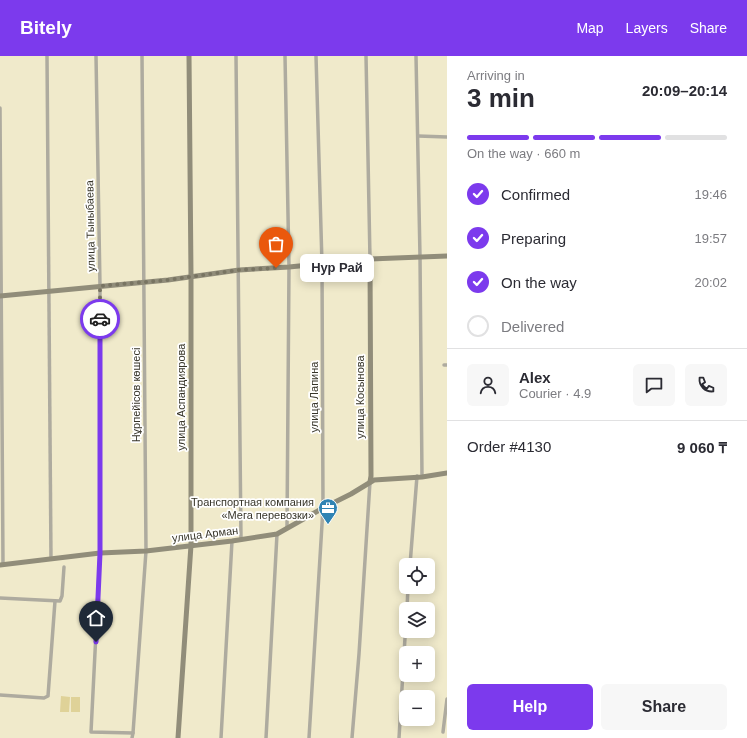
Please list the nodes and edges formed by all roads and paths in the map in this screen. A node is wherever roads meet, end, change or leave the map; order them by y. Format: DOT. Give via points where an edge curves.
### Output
graph roads {
  1 [pos="46,56"];
  2 [pos="96,56"];
  3 [pos="142,56"];
  4 [pos="189,56"];
  5 [pos="236,56"];
  6 [pos="285,56"];
  7 [pos="316,56"];
  8 [pos="366,56"];
  9 [pos="416,56"];
  10 [pos="0,108"];
  11 [pos="418,136"];
  12 [pos="447,137"];
  13 [pos="420,256"];
  14 [pos="447,256"];
  15 [pos="370,259"];
  16 [pos="322,264"];
  17 [pos="289,267"];
  18 [pos="239,270"];
  19 [pos="191,276"];
  20 [pos="145,282"];
  21 [pos="100,286"];
  22 [pos="49,291"];
  23 [pos="1,296"];
  24 [pos="1,412"];
  25 [pos="447,473"];
  26 [pos="419,477"];
  27 [pos="370,482"];
  28 [pos="323,508"];
  29 [pos="288,528"];
  30 [pos="277,534"];
  31 [pos="241,540"];
  32 [pos="232,541"];
  33 [pos="191,545"];
  34 [pos="146,551"];
  35 [pos="100,553"];
  36 [pos="411,558"];
  37 [pos="50,559"];
  38 [pos="1,565"];
  39 [pos="64,567"];
  40 [pos="0,598"];
  41 [pos="55,601"];
  42 [pos="405,638"];
  43 [pos="0,695"];
  44 [pos="447,699"];
  45 [pos="443,732"];
  46 [pos="133,736"];
  47 [pos="178,738"];
  48 [pos="221,738"];
  49 [pos="266,738"];
  50 [pos="309,738"];
  51 [pos="352,738"];
  52 [pos="399,738"];
  1 -- 22 [label="street"];
  2 -- 21 [label="street, улица Тыныбаева"];
  3 -- 20 [label="street, Нұрпейісов көшесі"];
  4 -- 19 [label="street, улица Аспандиярова"];
  5 -- 18 [label="street"];
  6 -- 17 [label="street"];
  7 -- 16 [label="street, улица Лапина"];
  8 -- 15 [label="street, улица Косынова"];
  9 -- 11 [label="street"];
  10 -- 23 [label="street"];
  11 -- 12 [label="street"];
  11 -- 13 [label="street"];
  13 -- 14 [label="street"];
  13 -- 15 [label="street"];
  13 -- 26 [label="street"];
  15 -- 16 [label="street"];
  15 -- 27 [label="street, улица Косынова"];
  16 -- 17 [label="street"];
  16 -- 28 [label="street, улица Лапина"];
  17 -- 18 [label="street"];
  17 -- 29 [label="street"];
  18 -- 19 [label="street"];
  18 -- 31 [label="street"];
  19 -- 20 [label="street"];
  19 -- 33 [label="street, улица Аспандиярова"];
  20 -- 21 [label="street"];
  20 -- 34 [label="street, Нұрпейісов көшесі"];
  21 -- 22 [label="street"];
  21 -- 35 [label="street, улица Тыныбаева"];
  22 -- 23 [label="street"];
  22 -- 37 [label="street"];
  23 -- 24 [label="street"];
  24 -- 38 [label="street"];
  25 -- 26 [label="street, улица Арман"];
  26 -- 27 [label="street, улица Арман" via="381,478"];
  26 -- 36 [label="street"];
  27 -- 28 [label="street, улица Арман"];
  27 -- 51 [label="street, улица Косынова"];
  28 -- 29 [label="street, улица Арман"];
  28 -- 50 [label="street, улица Лапина"];
  29 -- 30 [label="street, улица Арман"];
  30 -- 31 [label="street, улица Арман"];
  30 -- 49 [label="street"];
  31 -- 32 [label="street, улица Арман"];
  32 -- 33 [label="street, улица Арман"];
  32 -- 48 [label="street"];
  33 -- 34 [label="street, улица Арман"];
  33 -- 47 [label="street, улица Аспандиярова"];
  34 -- 35 [label="street, улица Арман"];
  34 -- 46 [label="street, Нұрпейісов көшесі"];
  35 -- 37 [label="street, улица Арман"];
  35 -- 46 [label="street, улица Тыныбаева" via="91,732"];
  37 -- 38 [label="street, улица Арман"];
  39 -- 41 [label="street" via="62,599"];
  40 -- 41 [label="street"];
  41 -- 43 [label="street" via="48,696 44,698"];
  42 -- 52 [label="street"];
  44 -- 45 [label="street"];
}
